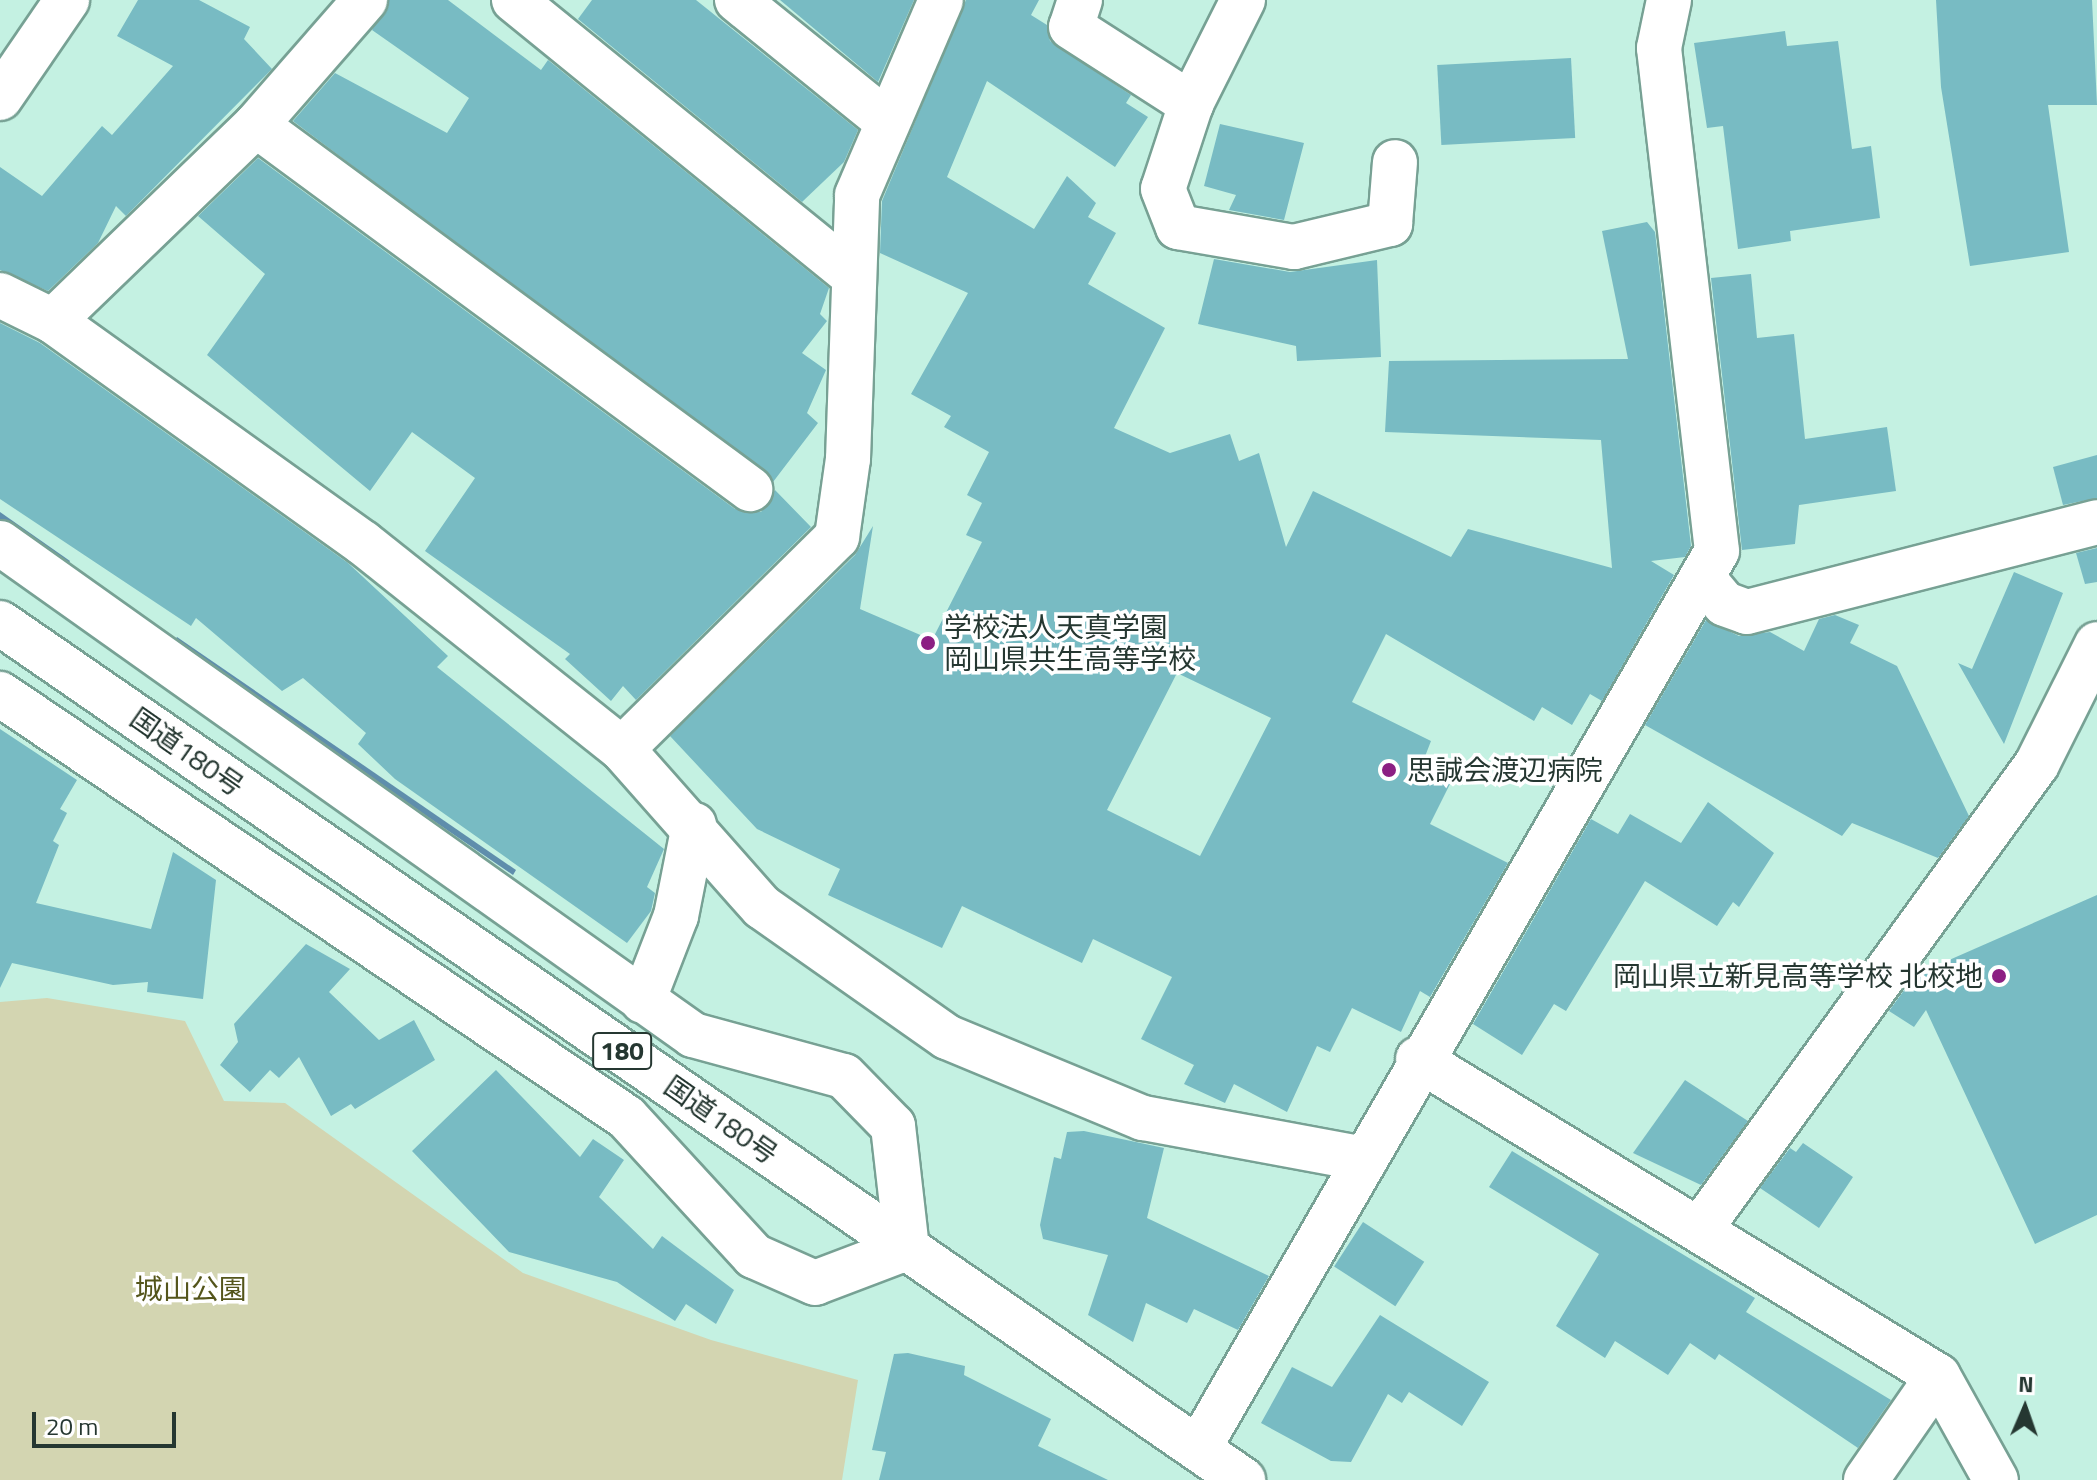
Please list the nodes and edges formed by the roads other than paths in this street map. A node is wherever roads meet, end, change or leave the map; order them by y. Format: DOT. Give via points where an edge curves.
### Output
graph roads {
  1 [pos="67,0"];
  2 [pos="365,0"];
  3 [pos="514,0"];
  4 [pos="737,0"];
  5 [pos="941,0"];
  6 [pos="1080,0"];
  7 [pos="1243,0"];
  8 [pos="1669,0"];
  9 [pos="0,98"];
  10 [pos="1191,104"];
  11 [pos="885,120"];
  12 [pos="256,125"];
  13 [pos="1395,162"];
  14 [pos="851,274"];
  15 [pos="0,295"];
  16 [pos="53,321"];
  17 [pos="750,489"];
  18 [pos="2097,522"];
  19 [pos="0,543"];
  20 [pos="1702,577"];
  21 [pos="0,623"];
  22 [pos="2097,644"];
  23 [pos="0,694"];
  24 [pos="622,749"];
  25 [pos="694,825"];
  26 [pos="643,1001"];
  27 [pos="1418,1059"];
  28 [pos="1365,1159"];
  29 [pos="1700,1229"];
  30 [pos="907,1248"];
  31 [pos="1938,1376"];
  32 [pos="1201,1444"];
  33 [pos="1243,1480"];
  34 [pos="1866,1480"];
  35 [pos="1996,1480"];
  1 -- 9 [label="main road"];
  2 -- 12 [label="main road"];
  3 -- 14 [label="main road"];
  4 -- 11 [label="main road"];
  5 -- 11 [label="main road"];
  6 -- 10 [label="main road" via="1071,27"];
  7 -- 10 [label="main road"];
  8 -- 20 [label="main road" via="1659,48 1717,551"];
  10 -- 13 [label="main road" via="1163,189 1178,227 1294,247 1390,224"];
  11 -- 14 [label="main road" via="857,195"];
  12 -- 16 [label="main road"];
  12 -- 17 [label="main road"];
  14 -- 24 [label="main road" via="848,459 837,537"];
  15 -- 16 [label="main road"];
  16 -- 24 [label="main road" via="363,543"];
  18 -- 20 [label="main road" via="1747,612 1725,604"];
  19 -- 26 [label="main road"];
  20 -- 27 [label="main road"];
  21 -- 30 [label="main road, 国道180号 / 180"];
  22 -- 29 [label="main road" via="2037,764"];
  23 -- 30 [label="main road" via="626,1117 754,1256 815,1283"];
  24 -- 25 [label="main road"];
  25 -- 26 [label="main road" via="676,916"];
  25 -- 28 [label="main road" via="762,907 947,1037 1143,1118"];
  26 -- 30 [label="main road" via="693,1035 844,1076 893,1126"];
  27 -- 28 [label="main road"];
  27 -- 29 [label="main road"];
  28 -- 32 [label="main road"];
  29 -- 31 [label="main road"];
  30 -- 32 [label="main road, 国道180号 / 180"];
  31 -- 34 [label="main road"];
  31 -- 35 [label="main road"];
  32 -- 33 [label="main road, 国道180号 / 180"];
}
